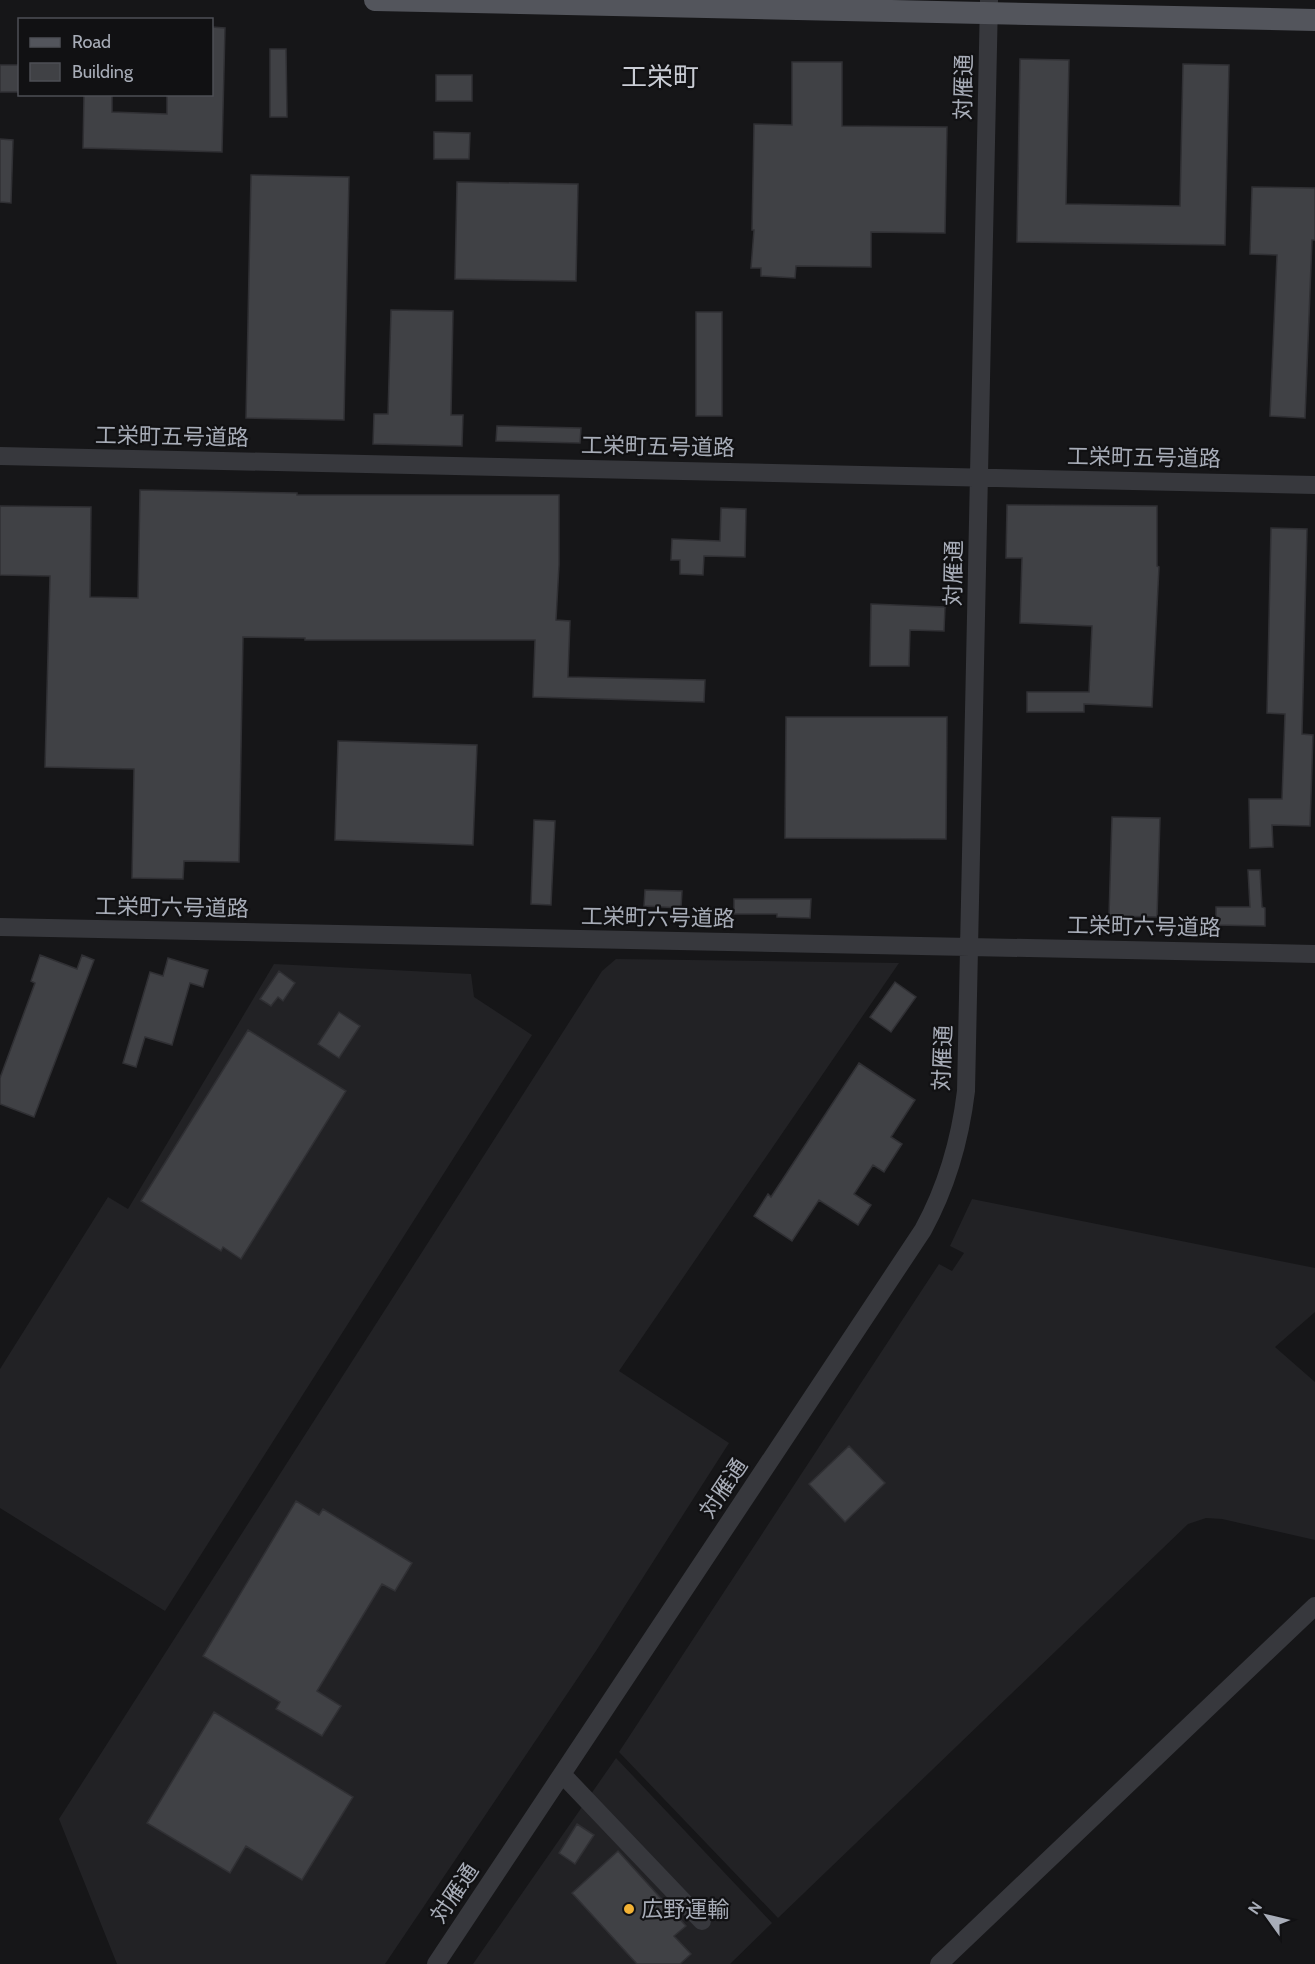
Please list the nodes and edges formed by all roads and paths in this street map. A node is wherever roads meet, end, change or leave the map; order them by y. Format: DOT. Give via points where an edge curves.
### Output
graph roads {
  1 [pos="375,0"];
  2 [pos="989,6"];
  3 [pos="1315,20"];
  4 [pos="0,456"];
  5 [pos="979,477"];
  6 [pos="1315,485"];
  7 [pos="0,927"];
  8 [pos="969,947"];
  9 [pos="1315,954"];
  10 [pos="1315,1606"];
  11 [pos="562,1774"];
  12 [pos="702,1921"];
  13 [pos="436,1964"];
  14 [pos="939,1964"];
  1 -- 2 [label="main road"];
  2 -- 3 [label="main road"];
  2 -- 5 [label="street, 対雁通"];
  4 -- 5 [label="street, 工栄町五号道路"];
  5 -- 6 [label="street, 工栄町五号道路"];
  5 -- 8 [label="street, 対雁通"];
  7 -- 8 [label="street, 工栄町六号道路"];
  8 -- 9 [label="street, 工栄町六号道路"];
  8 -- 11 [label="street, 対雁通" via="966,1090 948,1178 936,1206"];
  10 -- 14 [label="street"];
  11 -- 12 [label="street"];
  11 -- 13 [label="street, 対雁通"];
}
